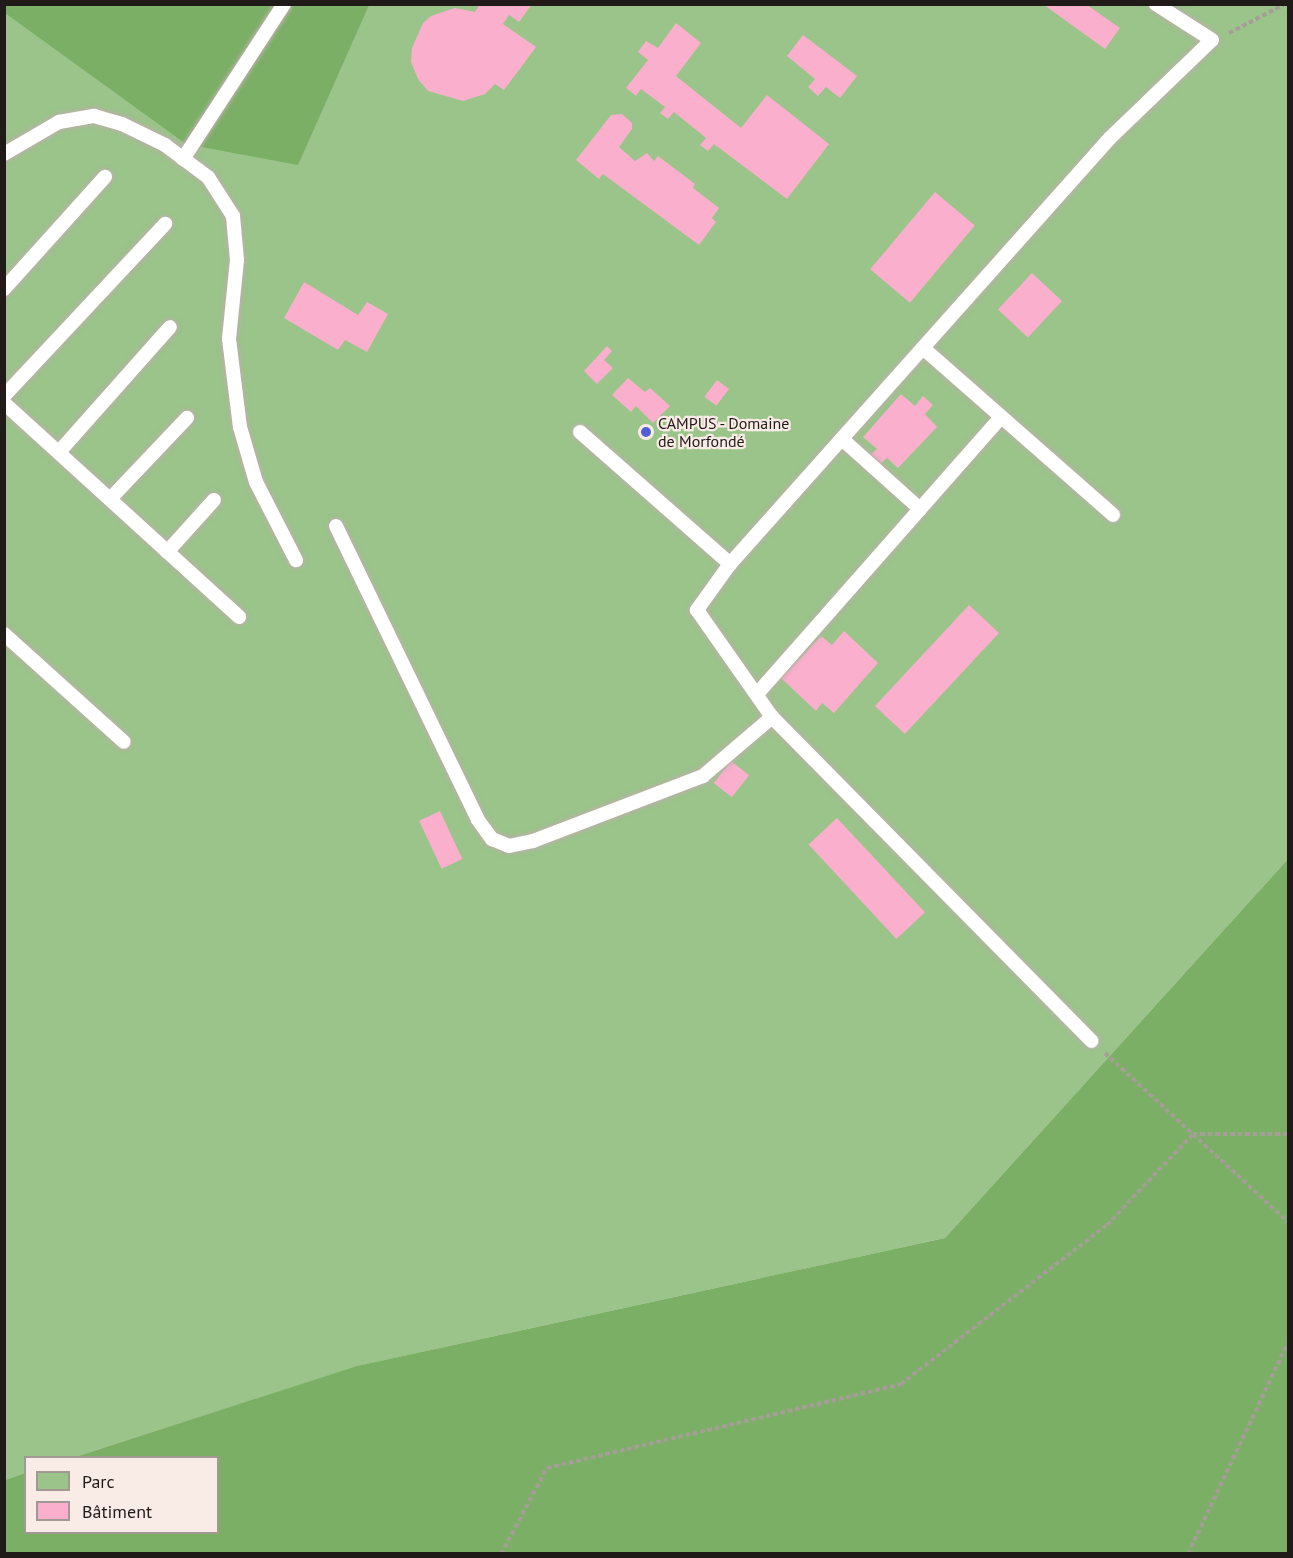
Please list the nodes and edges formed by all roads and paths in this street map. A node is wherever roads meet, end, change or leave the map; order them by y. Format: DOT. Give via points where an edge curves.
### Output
graph roads {
  1 [pos="284,4"];
  2 [pos="1156,4"];
  3 [pos="1285,4"];
  4 [pos="1212,40"];
  5 [pos="4,154"];
  6 [pos="183,159"];
  7 [pos="105,177"];
  8 [pos="165,224"];
  9 [pos="4,289"];
  10 [pos="170,327"];
  11 [pos="923,348"];
  12 [pos="4,396"];
  13 [pos="4,403"];
  14 [pos="1001,417"];
  15 [pos="187,418"];
  16 [pos="580,432"];
  17 [pos="842,439"];
  18 [pos="58,452"];
  19 [pos="110,499"];
  20 [pos="214,500"];
  21 [pos="920,509"];
  22 [pos="1113,515"];
  23 [pos="336,526"];
  24 [pos="167,552"];
  25 [pos="296,560"];
  26 [pos="730,564"];
  27 [pos="238,617"];
  28 [pos="4,634"];
  29 [pos="757,694"];
  30 [pos="772,717"];
  31 [pos="124,742"];
  32 [pos="1091,1041"];
  33 [pos="1193,1134"];
  34 [pos="1288,1134"];
  35 [pos="1288,1222"];
  36 [pos="1288,1342"];
  37 [pos="501,1554"];
  38 [pos="1188,1554"];
  1 -- 6 [label="lane"];
  2 -- 4 [label="lane"];
  3 -- 4 [label="path" via="1249,26"];
  4 -- 11 [label="lane" via="1110,138"];
  5 -- 6 [label="lane" via="59,122 94,116 122,124"];
  6 -- 25 [label="lane" via="208,177 233,216 237,260 229,339 240,428 256,482"];
  7 -- 9 [label="lane"];
  8 -- 12 [label="lane"];
  10 -- 18 [label="lane"];
  11 -- 14 [label="lane"];
  11 -- 17 [label="lane"];
  13 -- 18 [label="lane"];
  14 -- 21 [label="lane"];
  14 -- 22 [label="lane"];
  15 -- 19 [label="lane"];
  16 -- 26 [label="lane"];
  17 -- 21 [label="lane"];
  17 -- 26 [label="lane"];
  18 -- 19 [label="lane"];
  19 -- 24 [label="lane"];
  20 -- 24 [label="lane"];
  21 -- 29 [label="lane"];
  23 -- 30 [label="lane" via="478,820 492,839 509,846 533,841 703,776"];
  24 -- 27 [label="lane"];
  26 -- 29 [label="lane" via="697,610"];
  28 -- 31 [label="lane"];
  29 -- 30 [label="lane"];
  30 -- 32 [label="lane"];
  32 -- 33 [label="path"];
  33 -- 34 [label="path"];
  33 -- 35 [label="path"];
  33 -- 37 [label="path" via="1107,1225 901,1384 547,1468"];
  36 -- 38 [label="path"];
}
